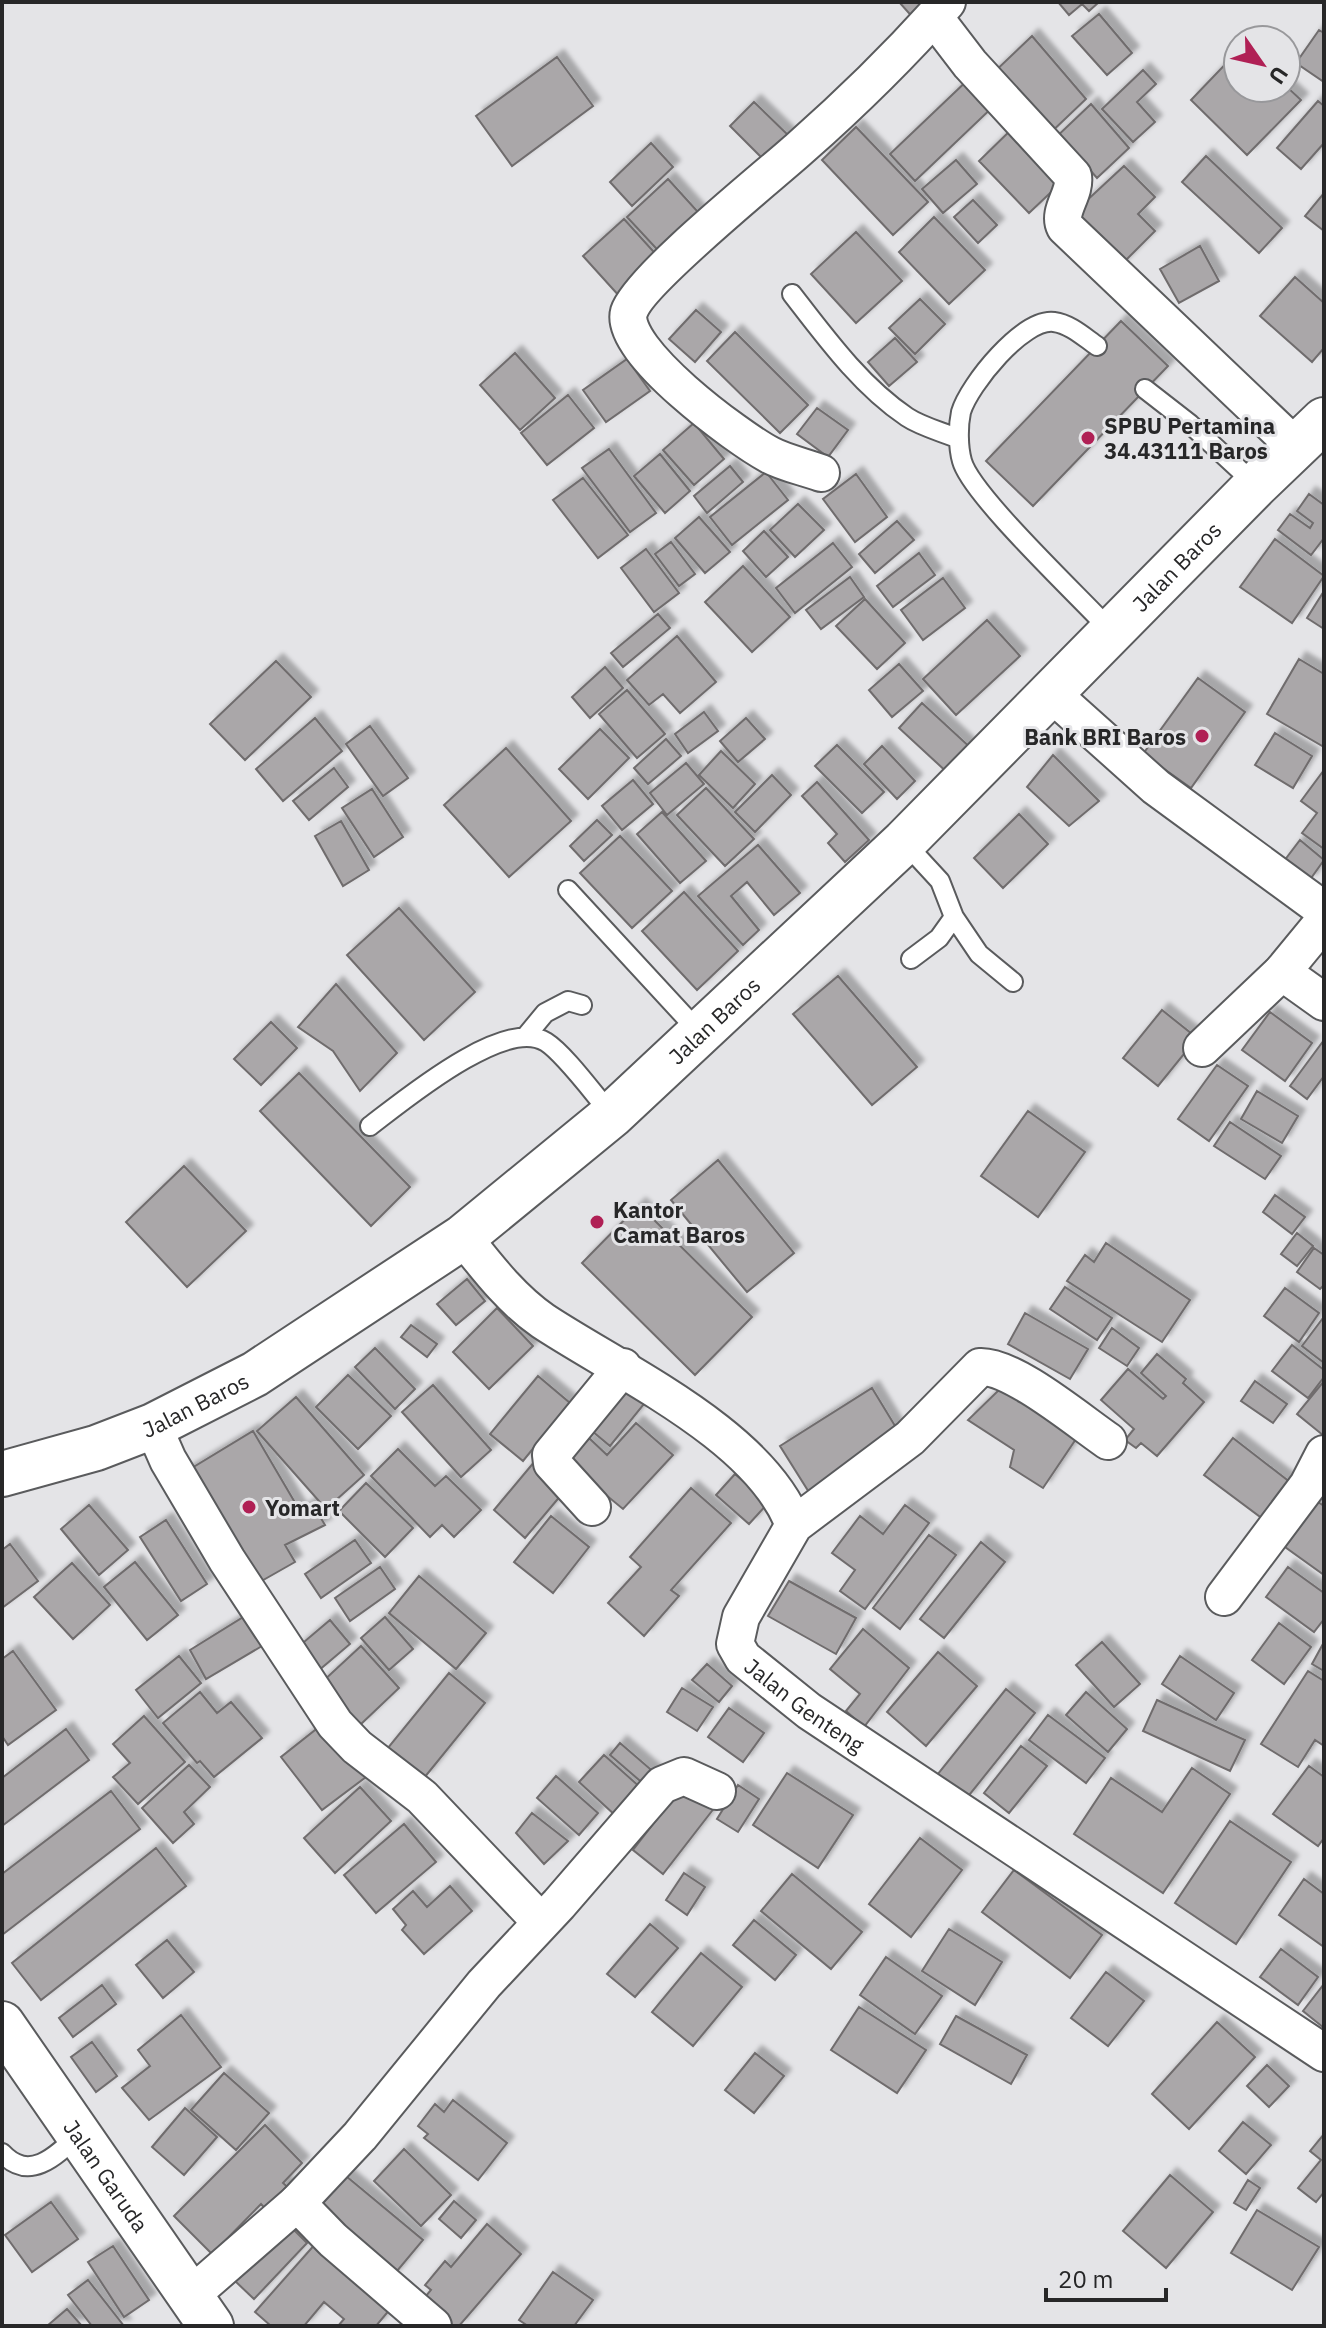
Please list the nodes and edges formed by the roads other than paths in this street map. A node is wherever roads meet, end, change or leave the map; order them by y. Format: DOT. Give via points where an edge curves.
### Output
graph roads {
  1 [pos="940,10"];
  2 [pos="792,294"];
  3 [pos="1097,346"];
  4 [pos="1145,389"];
  5 [pos="1310,434"];
  6 [pos="959,439"];
  7 [pos="821,473"];
  8 [pos="1256,485"];
  9 [pos="1111,631"];
  10 [pos="1052,694"];
  11 [pos="904,842"];
  12 [pos="568,890"];
  13 [pos="1324,910"];
  14 [pos="954,917"];
  15 [pos="1324,921"];
  16 [pos="911,959"];
  17 [pos="1282,972"];
  18 [pos="1013,982"];
  19 [pos="1324,1002"];
  20 [pos="582,1005"];
  21 [pos="700,1033"];
  22 [pos="526,1036"];
  23 [pos="1202,1048"];
  24 [pos="612,1115"];
  25 [pos="370,1126"];
  26 [pos="463,1237"];
  27 [pos="623,1367"];
  28 [pos="153,1426"];
  29 [pos="1108,1441"];
  30 [pos="1324,1454"];
  31 [pos="2,1474"];
  32 [pos="592,1507"];
  33 [pos="794,1525"];
  34 [pos="1224,1597"];
  35 [pos="717,1791"];
  36 [pos="541,1922"];
  37 [pos="2,2024"];
  38 [pos="1324,2053"];
  39 [pos="77,2136"];
  40 [pos="2,2153"];
  41 [pos="297,2203"];
  42 [pos="200,2312"];
  43 [pos="433,2326"];
  1 -- 5 [label="street" via="970,64 1073,176 1075,185 1062,215 1065,227"];
  1 -- 7 [label="street" via="802,147 718,218 635,301 628,315 632,334 669,381 770,456"];
  2 -- 6 [label="lane" via="880,396 910,419"];
  3 -- 6 [label="lane" via="1052,321 1028,329 980,375 961,412"];
  4 -- 8 [label="lane"];
  5 -- 8 [label="main road, Jalan Baros"];
  6 -- 9 [label="lane" via="962,463 979,490"];
  8 -- 9 [label="main road, Jalan Baros"];
  9 -- 10 [label="main road, Jalan Baros"];
  10 -- 11 [label="main road, Jalan Baros"];
  10 -- 13 [label="street" via="1156,787"];
  11 -- 14 [label="lane" via="940,881"];
  11 -- 21 [label="main road, Jalan Baros"];
  12 -- 21 [label="lane"];
  14 -- 16 [label="lane" via="939,938"];
  14 -- 18 [label="lane" via="979,954"];
  15 -- 17 [label="street"];
  17 -- 19 [label="street"];
  17 -- 23 [label="street"];
  20 -- 22 [label="lane" via="568,1001 545,1013"];
  21 -- 24 [label="main road, Jalan Baros"];
  22 -- 24 [label="lane" via="546,1042"];
  22 -- 25 [label="lane" via="492,1045 430,1081"];
  24 -- 26 [label="main road, Jalan Baros"];
  26 -- 27 [label="street" via="541,1320"];
  26 -- 28 [label="main road, Jalan Baros" via="255,1374"];
  27 -- 32 [label="street" via="551,1455 552,1463"];
  27 -- 33 [label="street" via="750,1461 786,1502"];
  28 -- 31 [label="main road, Jalan Baros"];
  28 -- 36 [label="street" via="227,1560 335,1724 422,1797"];
  29 -- 33 [label="street" via="1011,1376 980,1367 910,1438"];
  30 -- 34 [label="street" via="1300,1496"];
  33 -- 38 [label="street, Jalan Genteng" via="737,1626 734,1640 743,1658 809,1711"];
  35 -- 36 [label="street" via="684,1776 662,1785"];
  36 -- 41 [label="street"];
  37 -- 39 [label="main road, Jalan Garuda"];
  39 -- 40 [label="lane" via="43,2165 12,2164"];
  39 -- 42 [label="main road, Jalan Garuda"];
  41 -- 42 [label="street"];
  41 -- 43 [label="street"];
}
